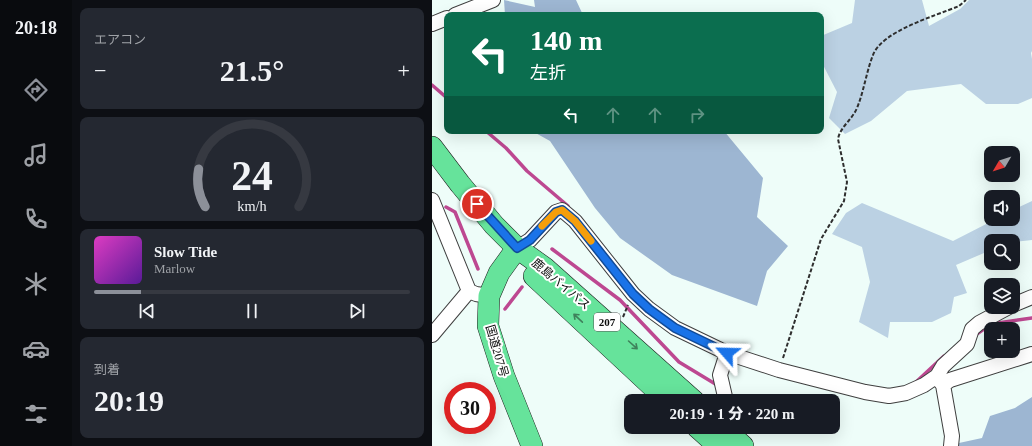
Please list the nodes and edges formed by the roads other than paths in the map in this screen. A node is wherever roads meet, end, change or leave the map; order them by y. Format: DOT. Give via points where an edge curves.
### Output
graph roads {
  1 [pos="493,0"];
  2 [pos="463,12"];
  3 [pos="444,19"];
  4 [pos="432,24"];
  5 [pos="432,147"];
  6 [pos="432,200"];
  7 [pos="517,248"];
  8 [pos="469,291"];
  9 [pos="489,296"];
  10 [pos="1032,297"];
  11 [pos="1020,302"];
  12 [pos="996,314"];
  13 [pos="432,335"];
  14 [pos="727,353"];
  15 [pos="1032,354"];
  16 [pos="940,381"];
  17 [pos="660,394"];
  18 [pos="686,394"];
  19 [pos="724,394"];
  20 [pos="725,434"];
  21 [pos="532,446"];
  22 [pos="743,446"];
  23 [pos="951,446"];
  1 -- 2 [label="street"];
  3 -- 4 [label="street"];
  5 -- 7 [label="highway, 207" via="494,225"];
  6 -- 8 [label="street"];
  7 -- 9 [label="highway, 国道207号" via="499,274"];
  7 -- 14 [label="street" via="530,240 556,212 562,210 575,221 633,294 649,309 675,328"];
  17 -- 7 [label="highway, 鹿島バイパス / 207, one-way" via="535,277"];
  7 -- 18 [label="highway, 鹿島バイパス / 207, one-way" via="545,268"];
  8 -- 9 [label="street"];
  8 -- 13 [label="street"];
  9 -- 21 [label="highway, 国道207号" via="488,326 504,376"];
  10 -- 11 [label="street"];
  12 -- 16 [label="street" via="972,329 968,339 943,366"];
  14 -- 16 [label="street" via="785,371 889,396"];
  14 -- 19 [label="street" via="720,375"];
  15 -- 16 [label="street"];
  16 -- 23 [label="street" via="952,436"];
  20 -- 22 [label="highway"];
}
